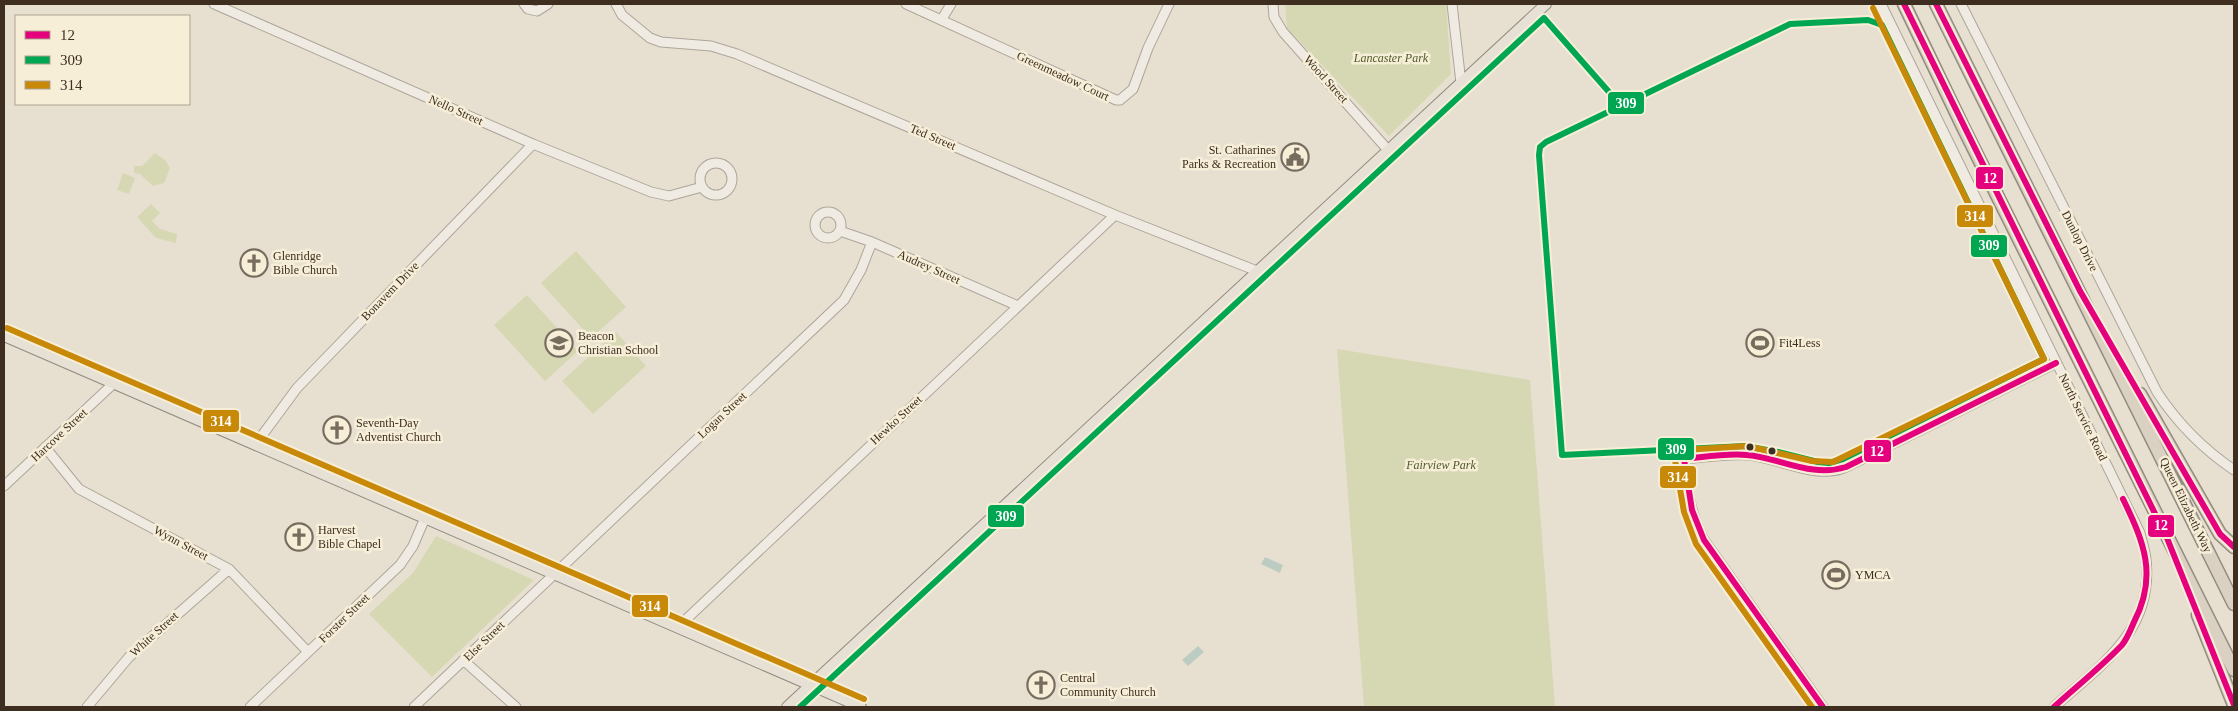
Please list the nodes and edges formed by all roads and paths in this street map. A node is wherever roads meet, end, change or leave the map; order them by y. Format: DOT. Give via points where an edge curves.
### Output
graph roads {
  1 [pos="214,4"];
  2 [pos="524,4"];
  3 [pos="548,4"];
  4 [pos="616,4"];
  5 [pos="906,4"];
  6 [pos="951,4"];
  7 [pos="1169,4"];
  8 [pos="1273,4"];
  9 [pos="1452,4"];
  10 [pos="1546,4"];
  11 [pos="1881,4"];
  12 [pos="1904,4"];
  13 [pos="1936,4"];
  14 [pos="1961,4"];
  15 [pos="942,19"];
  16 [pos="1461,82"];
  17 [pos="533,144"];
  18 [pos="1388,150"];
  19 [pos="702,187"];
  20 [pos="1115,215"];
  21 [pos="840,230"];
  22 [pos="872,242"];
  23 [pos="1257,272"];
  24 [pos="2080,291"];
  25 [pos="1018,306"];
  26 [pos="4,336"];
  27 [pos="2056,363"];
  28 [pos="113,384"];
  29 [pos="255,445"];
  30 [pos="45,447"];
  31 [pos="2234,469"];
  32 [pos="4,486"];
  33 [pos="425,518"];
  34 [pos="2167,538"];
  35 [pos="2234,546"];
  36 [pos="229,569"];
  37 [pos="553,574"];
  38 [pos="2234,604"];
  39 [pos="678,627"];
  40 [pos="308,652"];
  41 [pos="463,660"];
  42 [pos="2234,670"];
  43 [pos="810,685"];
  44 [pos="2234,705"];
  45 [pos="87,707"];
  46 [pos="250,707"];
  47 [pos="414,707"];
  48 [pos="516,707"];
  49 [pos="786,707"];
  50 [pos="861,707"];
  51 [pos="1823,707"];
  52 [pos="2054,707"];
  1 -- 17 [label="street, Nello Street"];
  2 -- 3 [label="street" via="537,10"];
  4 -- 20 [label="street, Ted Street" via="622,15 650,38 661,42 711,46 737,54"];
  5 -- 15 [label="street, Greenmeadow Court"];
  6 -- 15 [label="street"];
  7 -- 15 [label="street, Greenmeadow Court" via="1133,89 1120,100"];
  8 -- 18 [label="street, Wood Street" via="1274,17 1284,32"];
  9 -- 16 [label="street"];
  10 -- 16 [label="main road"];
  11 -- 27 [label="street, North Service Road"];
  12 -- 34 [label="highway"];
  13 -- 24 [label="highway, Queen Elizabeth Way"];
  14 -- 31 [label="street, Dunlop Drive" via="2157,392 2198,442"];
  16 -- 18 [label="main road"];
  17 -- 19 [label="street, Nello Street" via="651,192 669,196"];
  17 -- 29 [label="street, Bonavem Drive" via="297,388"];
  18 -- 23 [label="main road"];
  20 -- 23 [label="street, Ted Street"];
  20 -- 25 [label="street, Hewko Street"];
  21 -- 22 [label="street, Audrey Street"];
  22 -- 25 [label="street, Audrey Street"];
  22 -- 37 [label="street, Logan Street" via="844,300"];
  23 -- 43 [label="main road"];
  24 -- 35 [label="highway" via="2220,534"];
  24 -- 38 [label="highway, Queen Elizabeth Way"];
  25 -- 39 [label="street, Hewko Street"];
  26 -- 28 [label="main road"];
  27 -- 51 [label="street" via="1830,472 1751,455 1684,458 1690,505 1704,540"];
  27 -- 52 [label="street, North Service Road" via="2140,533 2146,559 2146,584 2142,607 2123,644"];
  28 -- 29 [label="main road"];
  28 -- 30 [label="street, Harcove Street"];
  29 -- 33 [label="main road"];
  30 -- 32 [label="street, Harcove Street"];
  30 -- 36 [label="street, Wynn Street" via="79,489"];
  33 -- 37 [label="main road"];
  33 -- 40 [label="street, Forster Street" via="413,546 400,564"];
  34 -- 42 [label="highway"];
  34 -- 44 [label="highway"];
  36 -- 40 [label="street, Wynn Street"];
  36 -- 45 [label="street, White Street" via="129,657"];
  37 -- 39 [label="main road"];
  37 -- 41 [label="street, Else Street"];
  39 -- 43 [label="main road"];
  40 -- 46 [label="street, Forster Street"];
  41 -- 47 [label="street, Else Street"];
  41 -- 48 [label="street"];
  43 -- 49 [label="main road"];
  43 -- 50 [label="main road"];
}
